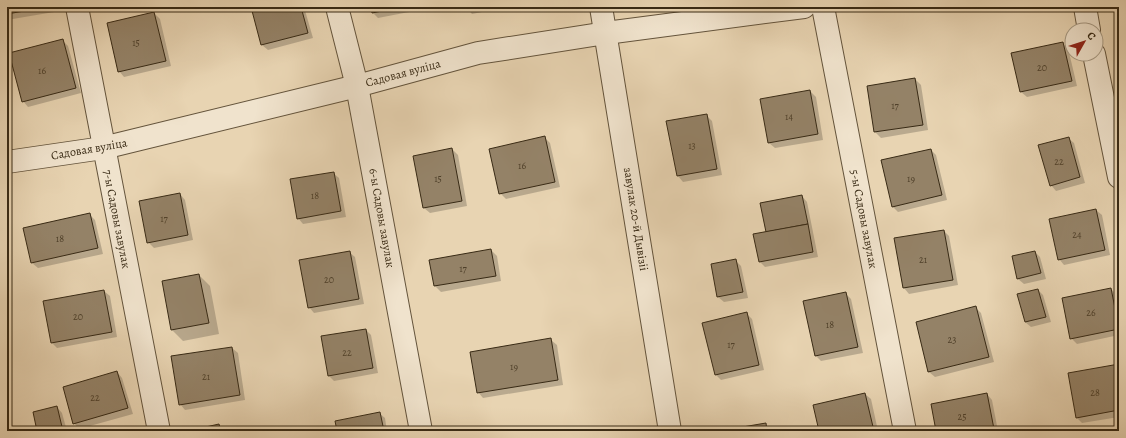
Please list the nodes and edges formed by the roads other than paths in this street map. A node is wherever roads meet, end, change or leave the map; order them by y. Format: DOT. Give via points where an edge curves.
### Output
graph roads {
  1 [pos="77,7"];
  2 [pos="337,7"];
  3 [pos="601,7"];
  4 [pos="804,7"];
  5 [pos="823,7"];
  6 [pos="1085,7"];
  7 [pos="1088,22"];
  8 [pos="606,33"];
  9 [pos="1096,62"];
  10 [pos="357,86"];
  11 [pos="104,148"];
  12 [pos="7,162"];
  13 [pos="1119,177"];
  14 [pos="159,431"];
  15 [pos="421,431"];
  16 [pos="670,431"];
  17 [pos="906,431"];
  1 -- 11 [label="street, 7-ы Садовы завулак"];
  2 -- 10 [label="street, 6-ы Садовы завулак"];
  3 -- 8 [label="street, завулак 20-й Дывізіі"];
  4 -- 8 [label="street, Садовая вуліца"];
  5 -- 17 [label="street, 5-ы Садовы завулак"];
  6 -- 7 [label="street"];
  8 -- 10 [label="street, Садовая вуліца" via="478,53"];
  8 -- 16 [label="street, завулак 20-й Дывізіі"];
  9 -- 13 [label="street"];
  10 -- 11 [label="street, Садовая вуліца"];
  10 -- 15 [label="street, 6-ы Садовы завулак"];
  11 -- 12 [label="street, Садовая вуліца"];
  11 -- 14 [label="street, 7-ы Садовы завулак"];
}
